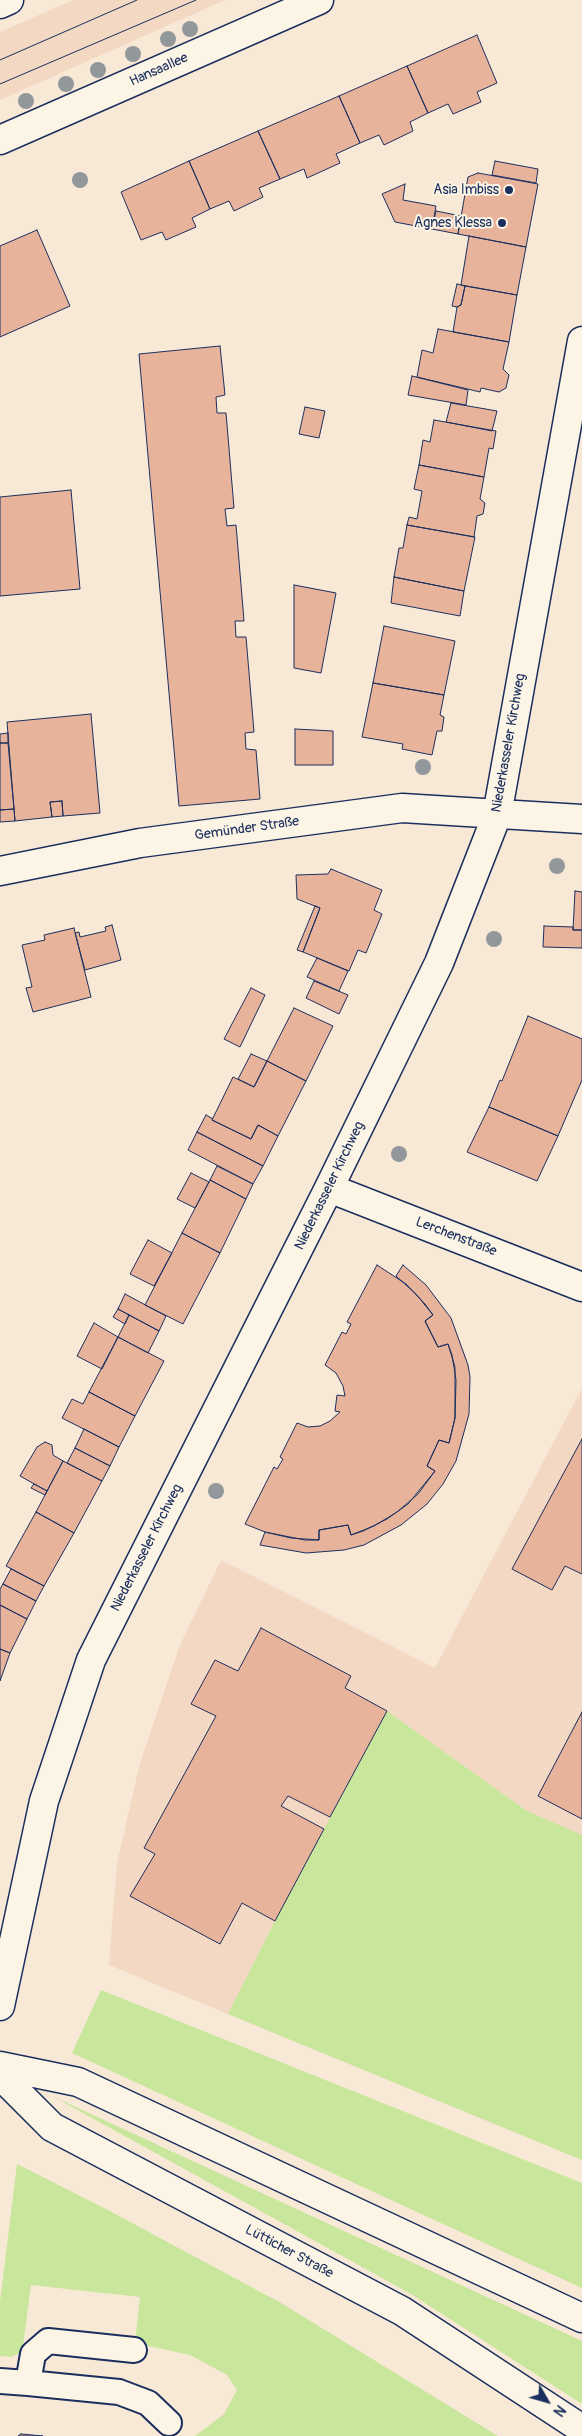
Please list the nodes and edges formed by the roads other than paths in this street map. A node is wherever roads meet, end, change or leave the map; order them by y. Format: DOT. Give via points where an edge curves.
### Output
graph roads {
  1 [pos="9,0"];
  2 [pos="319,0"];
  3 [pos="0,4"];
  4 [pos="0,140"];
  5 [pos="582,341"];
  6 [pos="497,815"];
  7 [pos="582,819"];
  8 [pos="0,871"];
  9 [pos="330,1188"];
  10 [pos="582,1286"];
  11 [pos="0,2006"];
  12 [pos="0,2066"];
  13 [pos="0,2075"];
  14 [pos="582,2318"];
  15 [pos="134,2350"];
  16 [pos="0,2381"];
  17 [pos="28,2383"];
  18 [pos="169,2422"];
  19 [pos="582,2429"];
  1 -- 3 [label="street"];
  2 -- 4 [label="street, Hansaallee"];
  5 -- 6 [label="street, Niederkasseler Kirchweg"];
  6 -- 7 [label="street, Gemünder Straße"];
  6 -- 8 [label="street, Gemünder Straße" via="402,808 140,843"];
  6 -- 9 [label="street, Niederkasseler Kirchweg" via="439,962"];
  9 -- 10 [label="street, Lerchenstraße"];
  9 -- 11 [label="street, Niederkasseler Kirchweg" via="91,1660 44,1801"];
  12 -- 14 [label="street" via="78,2082"];
  13 -- 19 [label="street, Lütticher Straße" via="52,2127 402,2311"];
  15 -- 17 [label="lane" via="48,2342 33,2354"];
  16 -- 17 [label="lane"];
  17 -- 18 [label="lane" via="119,2392 148,2403"];
}
